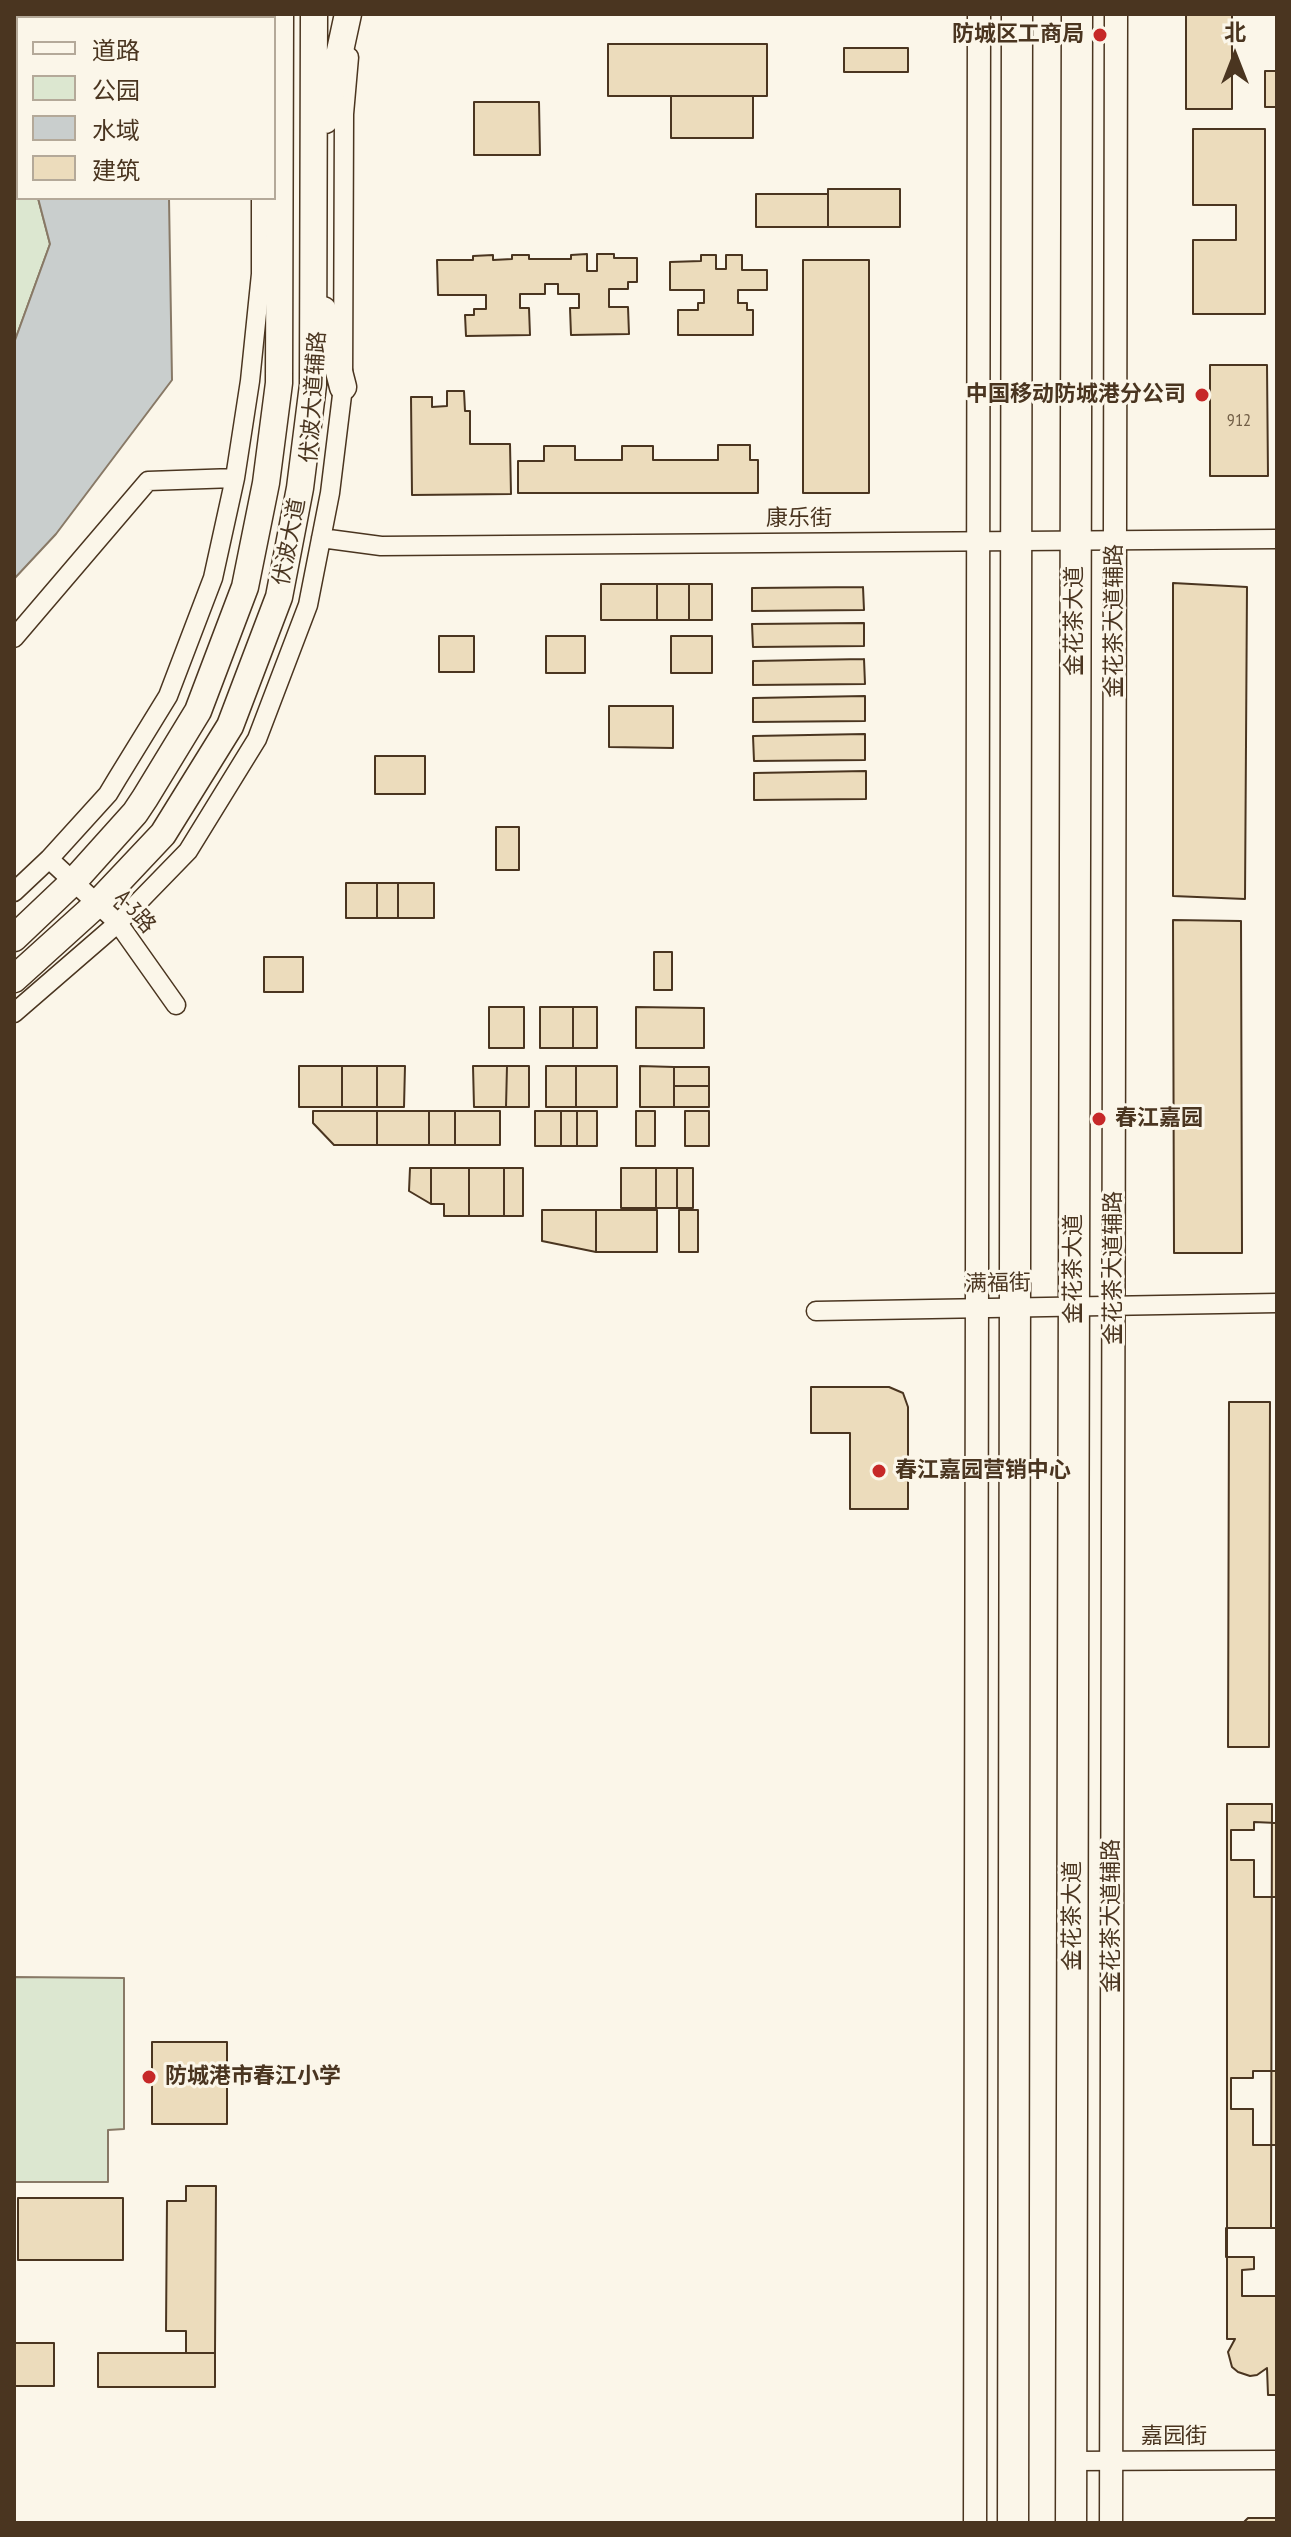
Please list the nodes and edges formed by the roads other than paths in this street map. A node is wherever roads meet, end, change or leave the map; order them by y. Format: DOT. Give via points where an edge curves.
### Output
graph roads {
  1 [pos="280,14"];
  2 [pos="314,14"];
  3 [pos="350,14"];
  4 [pos="979,14"];
  5 [pos="1017,14"];
  6 [pos="1077,14"];
  7 [pos="1116,14"];
  8 [pos="279,68"];
  9 [pos="314,68"];
  10 [pos="277,134"];
  11 [pos="314,175"];
  12 [pos="261,200"];
  13 [pos="313,275"];
  14 [pos="343,387"];
  15 [pos="235,478"];
  16 [pos="321,538"];
  17 [pos="1277,539"];
  18 [pos="1075,540"];
  19 [pos="1115,540"];
  20 [pos="978,541"];
  21 [pos="1016,541"];
  22 [pos="14,638"];
  23 [pos="49,859"];
  24 [pos="73,882"];
  25 [pos="14,892"];
  26 [pos="97,904"];
  27 [pos="118,923"];
  28 [pos="14,938"];
  29 [pos="14,979"];
  30 [pos="176,1005"];
  31 [pos="14,1013"];
  32 [pos="1277,1303"];
  33 [pos="1114,1306"];
  34 [pos="1074,1307"];
  35 [pos="1015,1308"];
  36 [pos="977,1309"];
  37 [pos="816,1311"];
  38 [pos="1277,2460"];
  39 [pos="1071,2461"];
  40 [pos="1111,2461"];
  41 [pos="975,2523"];
  42 [pos="1013,2523"];
  43 [pos="1071,2523"];
  44 [pos="1111,2523"];
  1 -- 8 [label="main road, 伏波大道"];
  2 -- 9 [label="main road, 伏波大道"];
  3 -- 11 [label="main road"];
  3 -- 14 [label="street, 伏波大道辅路" via="344,114"];
  4 -- 20 [label="street"];
  5 -- 21 [label="highway"];
  6 -- 18 [label="highway, 金花茶大道"];
  7 -- 19 [label="street, 金花茶大道辅路"];
  8 -- 9 [label="main road"];
  8 -- 10 [label="main road, 伏波大道"];
  9 -- 11 [label="main road, 伏波大道"];
  10 -- 24 [label="main road, 伏波大道" via="279,383 245,587 198,711 135,813"];
  11 -- 13 [label="main road, 伏波大道"];
  12 -- 15 [label="street" via="261,274"];
  13 -- 14 [label="main road"];
  13 -- 26 [label="main road, 伏波大道" via="313,385 279,597 230,726 163,834"];
  14 -- 16 [label="street, 伏波大道辅路"];
  15 -- 22 [label="street" via="148,481"];
  15 -- 23 [label="street" via="213,578 168,696 108,794"];
  16 -- 20 [label="street, 康乐街" via="381,546"];
  16 -- 27 [label="street, 伏波大道辅路" via="308,605 257,739 188,851"];
  17 -- 19 [label="street, 康乐街"];
  18 -- 19 [label="street, 康乐街"];
  18 -- 21 [label="street, 康乐街"];
  18 -- 34 [label="highway, 金花茶大道"];
  19 -- 33 [label="street, 金花茶大道辅路"];
  20 -- 21 [label="street, 康乐街"];
  20 -- 36 [label="street"];
  21 -- 35 [label="highway"];
  23 -- 24 [label="street, A-3路"];
  23 -- 25 [label="street"];
  24 -- 26 [label="street, A-3路"];
  24 -- 28 [label="main road, 伏波大道"];
  26 -- 27 [label="street, A-3路"];
  26 -- 29 [label="main road, 伏波大道"];
  27 -- 30 [label="street, A-3路"];
  27 -- 31 [label="street, 伏波大道辅路"];
  32 -- 33 [label="street, 满福街"];
  33 -- 34 [label="street, 满福街"];
  33 -- 40 [label="street, 金花茶大道辅路"];
  34 -- 35 [label="street, 满福街"];
  34 -- 39 [label="highway, 金花茶大道"];
  35 -- 36 [label="street, 满福街"];
  35 -- 42 [label="highway"];
  36 -- 37 [label="street, 满福街"];
  36 -- 41 [label="street"];
  38 -- 40 [label="street, 嘉园街"];
  39 -- 40 [label="street, 嘉园街"];
  39 -- 43 [label="highway, 金花茶大道"];
  40 -- 44 [label="street, 金花茶大道辅路"];
}
